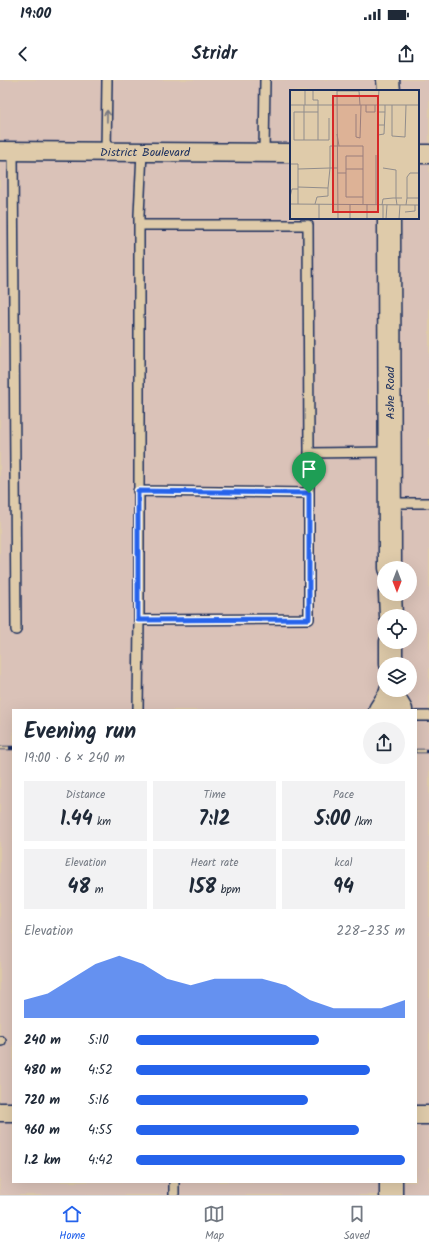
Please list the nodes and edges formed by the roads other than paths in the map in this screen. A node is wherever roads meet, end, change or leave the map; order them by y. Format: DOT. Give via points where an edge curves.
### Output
graph roads {
  1 [pos="107,80"];
  2 [pos="265,80"];
  3 [pos="6,151"];
  4 [pos="106,152"];
  5 [pos="142,152"];
  6 [pos="264,153"];
  7 [pos="290,153"];
  8 [pos="389,219"];
  9 [pos="139,225"];
  10 [pos="390,452"];
  11 [pos="309,453"];
  12 [pos="138,491"];
  13 [pos="309,493"];
  14 [pos="389,503"];
  15 [pos="429,503"];
  16 [pos="390,561"];
  17 [pos="138,620"];
  18 [pos="16,630"];
  19 [pos="138,709"];
  20 [pos="417,716"];
  21 [pos="429,716"];
  22 [pos="0,1112"];
  23 [pos="12,1112"];
  24 [pos="417,1115"];
  25 [pos="429,1115"];
  26 [pos="174,1183"];
  27 [pos="391,1183"];
  28 [pos="174,1195"];
  29 [pos="391,1195"];
  4 -- 1 [label="lane, one-way"];
  2 -- 6 [label="lane"];
  3 -- 4 [label="street, District Boulevard"];
  3 -- 18 [label="lane"];
  4 -- 5 [label="street, District Boulevard"];
  5 -- 6 [label="street, District Boulevard"];
  5 -- 9 [label="lane"];
  6 -- 7 [label="street, District Boulevard"];
  8 -- 10 [label="street, Ashe Road"];
  9 -- 11 [label="lane" via="308,225"];
  9 -- 12 [label="lane"];
  10 -- 11 [label="lane"];
  10 -- 14 [label="street, Ashe Road"];
  11 -- 13 [label="lane"];
  12 -- 13 [label="lane"];
  12 -- 17 [label="lane"];
  13 -- 17 [label="lane" via="309,619"];
  14 -- 15 [label="lane"];
  14 -- 16 [label="street, Ashe Road"];
  17 -- 19 [label="lane"];
  20 -- 21 [label="lane"];
  22 -- 23 [label="street"];
  24 -- 25 [label="street"];
  26 -- 28 [label="lane"];
  27 -- 29 [label="street"];
}
